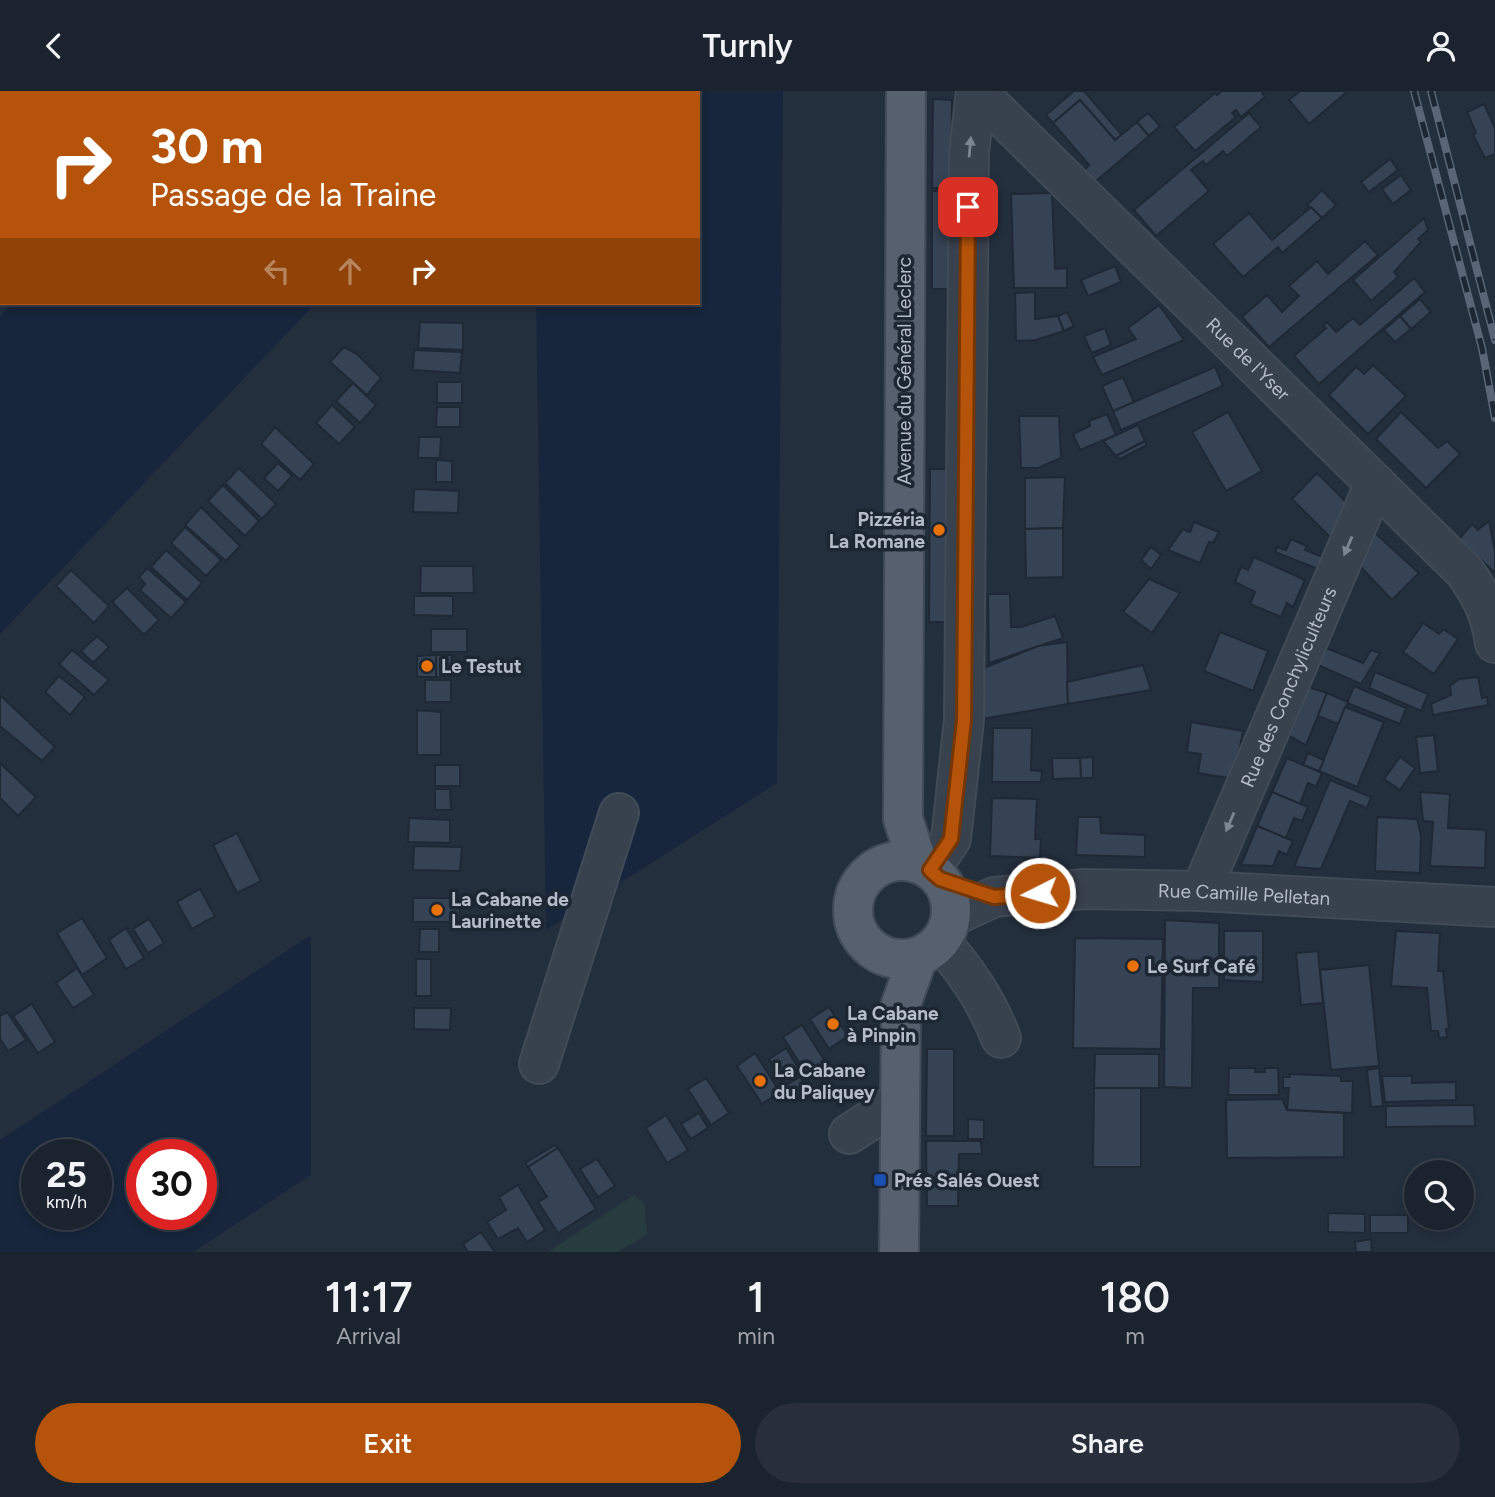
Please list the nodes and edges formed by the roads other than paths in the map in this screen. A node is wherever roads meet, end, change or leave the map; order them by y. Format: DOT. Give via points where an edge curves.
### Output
graph roads {
  1 [pos="906,91"];
  2 [pos="976,91"];
  3 [pos="1375,483"];
  4 [pos="1495,643"];
  5 [pos="619,813"];
  6 [pos="903,819"];
  7 [pos="879,866"];
  8 [pos="929,871"];
  9 [pos="1201,891"];
  10 [pos="994,897"];
  11 [pos="1487,914"];
  12 [pos="936,938"];
  13 [pos="876,952"];
  14 [pos="901,1004"];
  15 [pos="1001,1038"];
  16 [pos="539,1064"];
  17 [pos="901,1101"];
  18 [pos="849,1134"];
  19 [pos="899,1252"];
  1 -- 6 [label="main road, Avenue du Général Leclerc"];
  2 -- 3 [label="street, Rue de l'Yser"];
  8 -- 2 [label="street, one-way" via="951,839 964,720 969,153"];
  3 -- 4 [label="street, Rue de l'Yser" via="1465,572 1492,619"];
  3 -- 9 [label="street, Rue des Conchyliculteurs, one-way"];
  5 -- 16 [label="street"];
  6 -- 7 [label="main road, Avenue du Général Leclerc"];
  6 -- 8 [label="main road, Avenue du Général Leclerc"];
  7 -- 8 [label="main road" via="899,861"];
  7 -- 13 [label="main road" via="859,886 853,914 856,929"];
  8 -- 10 [label="street, Rue Camille Pelletan"];
  8 -- 12 [label="main road" via="951,903"];
  9 -- 10 [label="street, Rue Camille Pelletan" via="1085,889"];
  9 -- 11 [label="street, Rue Camille Pelletan"];
  10 -- 12 [label="street, Rue Camille Pelletan"];
  12 -- 13 [label="main road" via="890,958"];
  12 -- 14 [label="main road"];
  12 -- 15 [label="street" via="986,1001"];
  13 -- 14 [label="main road"];
  14 -- 17 [label="main road"];
  17 -- 18 [label="street"];
  17 -- 19 [label="main road"];
}
